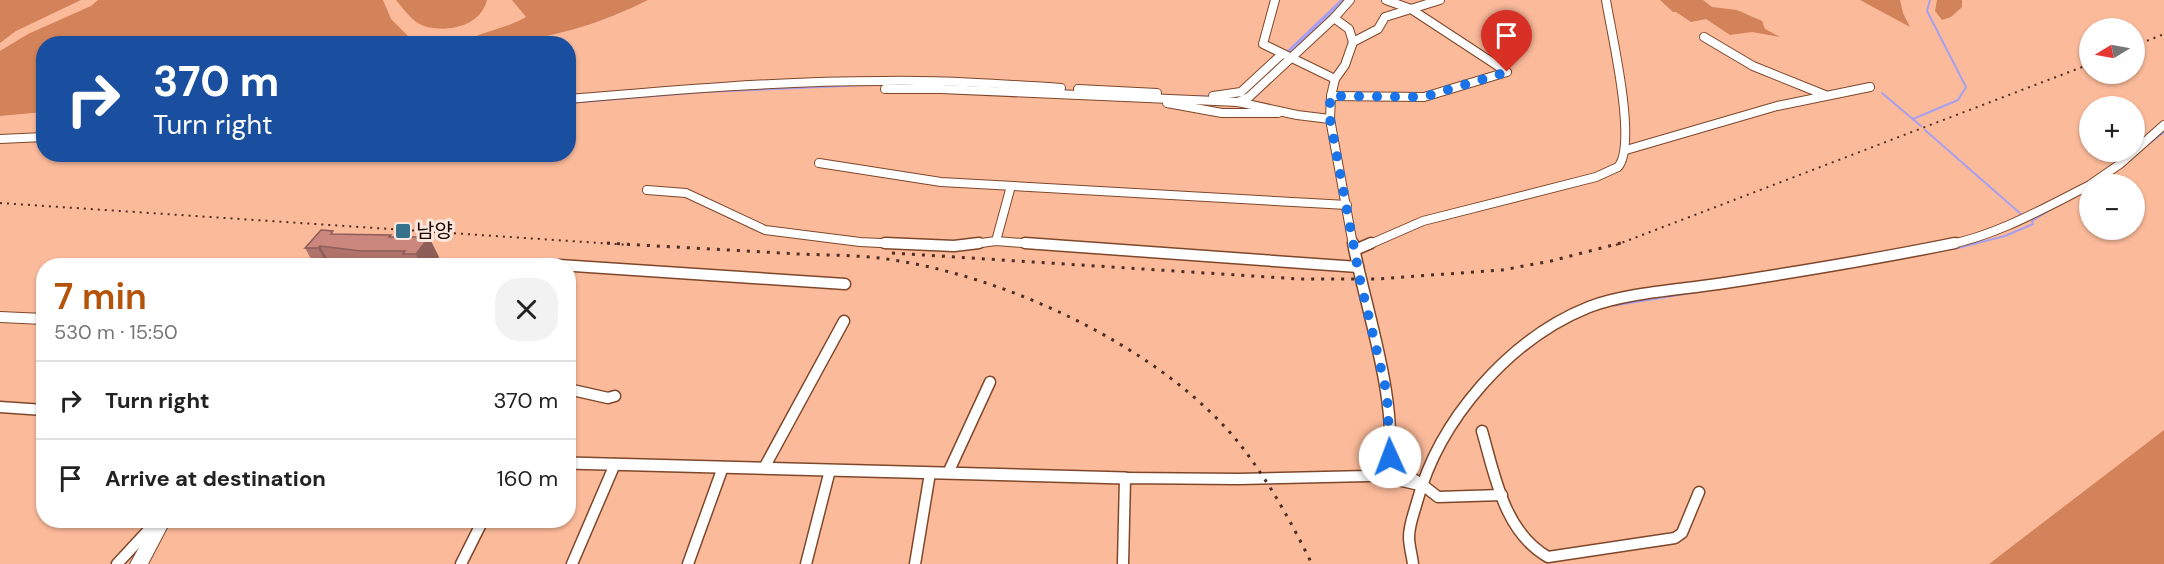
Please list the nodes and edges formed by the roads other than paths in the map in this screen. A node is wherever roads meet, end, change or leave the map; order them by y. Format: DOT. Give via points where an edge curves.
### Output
graph roads {
  1 [pos="1275,0"];
  2 [pos="1350,0"];
  3 [pos="1386,0"];
  4 [pos="1440,0"];
  5 [pos="1606,0"];
  6 [pos="1411,9"];
  7 [pos="1334,18"];
  8 [pos="1704,37"];
  9 [pos="1353,42"];
  10 [pos="1285,55"];
  11 [pos="1335,79"];
  12 [pos="1870,87"];
  13 [pos="885,89"];
  14 [pos="1825,95"];
  15 [pos="1330,96"];
  16 [pos="576,98"];
  17 [pos="1156,99"];
  18 [pos="1238,102"];
  19 [pos="1289,113"];
  20 [pos="1330,119"];
  21 [pos="2164,125"];
  22 [pos="36,137"];
  23 [pos="0,139"];
  24 [pos="1626,150"];
  25 [pos="819,163"];
  26 [pos="2106,174"];
  27 [pos="1011,186"];
  28 [pos="647,190"];
  29 [pos="2079,191"];
  30 [pos="1347,205"];
  31 [pos="996,241"];
  32 [pos="1355,250"];
  33 [pos="576,266"];
  34 [pos="1358,267"];
  35 [pos="844,284"];
  36 [pos="0,316"];
  37 [pos="36,318"];
  38 [pos="844,321"];
  39 [pos="990,382"];
  40 [pos="576,391"];
  41 [pos="615,396"];
  42 [pos="0,407"];
  43 [pos="36,409"];
  44 [pos="1482,431"];
  45 [pos="576,463"];
  46 [pos="615,464"];
  47 [pos="723,467"];
  48 [pos="764,468"];
  49 [pos="830,470"];
  50 [pos="1387,470"];
  51 [pos="930,473"];
  52 [pos="948,473"];
  53 [pos="1125,478"];
  54 [pos="1421,484"];
  55 [pos="1699,492"];
  56 [pos="1502,495"];
  57 [pos="150,528"];
  58 [pos="159,528"];
  59 [pos="479,528"];
  60 [pos="117,564"];
  61 [pos="139,564"];
  62 [pos="461,564"];
  63 [pos="572,564"];
  64 [pos="688,564"];
  65 [pos="806,564"];
  66 [pos="915,564"];
  67 [pos="1123,564"];
  68 [pos="1413,564"];
  1 -- 10 [label="street" via="1263,44"];
  2 -- 7 [label="street"];
  3 -- 6 [label="street"];
  4 -- 6 [label="street"];
  5 -- 24 [label="street" via="1627,128"];
  6 -- 9 [label="street" via="1385,17 1378,29"];
  6 -- 15 [label="street" via="1507,72 1424,97"];
  7 -- 9 [label="street" via="1349,30"];
  7 -- 10 [label="street"];
  8 -- 14 [label="street" via="1753,66"];
  9 -- 11 [label="street" via="1345,66"];
  10 -- 11 [label="street"];
  10 -- 16 [label="street" via="1241,92 1224,95 855,81"];
  10 -- 18 [label="street" via="1249,97"];
  11 -- 15 [label="street"];
  12 -- 14 [label="street"];
  13 -- 17 [label="street"];
  14 -- 24 [label="street"];
  15 -- 20 [label="street"];
  17 -- 18 [label="street"];
  17 -- 19 [label="street" via="1211,113"];
  18 -- 19 [label="street"];
  19 -- 20 [label="street"];
  20 -- 30 [label="street"];
  21 -- 26 [label="street"];
  22 -- 23 [label="street"];
  24 -- 32 [label="street" via="1621,165 1607,173 1423,221"];
  25 -- 27 [label="street" via="941,182"];
  27 -- 30 [label="street"];
  27 -- 31 [label="street"];
  28 -- 31 [label="street" via="686,194 774,231 860,242 942,245"];
  29 -- 54 [label="street" via="1970,240 1854,264 1607,302 1580,310 1545,331 1490,377 1461,410"];
  30 -- 32 [label="street"];
  31 -- 34 [label="street"];
  32 -- 34 [label="street"];
  33 -- 35 [label="street"];
  34 -- 50 [label="street" via="1387,394"];
  36 -- 37 [label="main road"];
  38 -- 48 [label="street"];
  39 -- 52 [label="street"];
  40 -- 41 [label="street"];
  42 -- 43 [label="street"];
  44 -- 56 [label="street"];
  45 -- 46 [label="street"];
  46 -- 47 [label="street"];
  46 -- 63 [label="street"];
  47 -- 48 [label="street"];
  47 -- 64 [label="street"];
  48 -- 49 [label="street"];
  49 -- 51 [label="street"];
  49 -- 65 [label="street"];
  50 -- 53 [label="street" via="1368,476"];
  50 -- 54 [label="street" via="1395,479"];
  51 -- 52 [label="street"];
  51 -- 66 [label="street"];
  52 -- 53 [label="street"];
  53 -- 67 [label="street"];
  54 -- 56 [label="street" via="1438,497"];
  54 -- 68 [label="street" via="1409,535"];
  55 -- 56 [label="street" via="1682,533 1675,538 1548,557 1526,542"];
  57 -- 60 [label="street"];
  58 -- 61 [label="main road"];
  59 -- 62 [label="street"];
}
